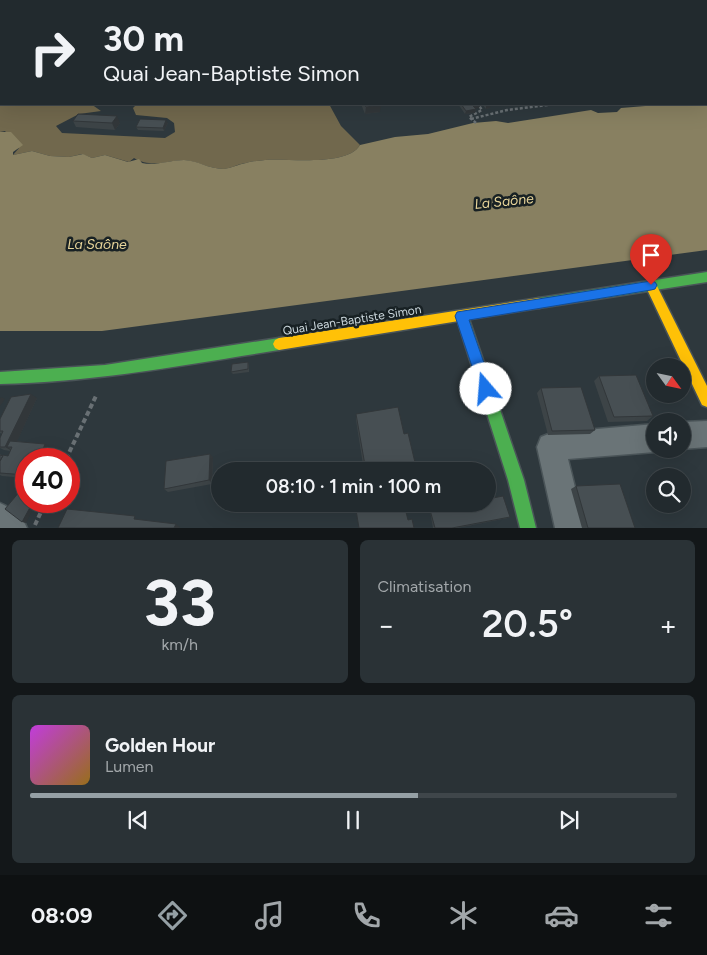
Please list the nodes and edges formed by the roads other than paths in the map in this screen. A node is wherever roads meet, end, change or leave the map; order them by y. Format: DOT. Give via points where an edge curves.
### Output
graph roads {
  1 [pos="707,277"];
  2 [pos="651,285"];
  3 [pos="462,316"];
  4 [pos="0,378"];
  5 [pos="707,400"];
  6 [pos="707,434"];
  7 [pos="691,435"];
  8 [pos="646,439"];
  9 [pos="0,518"];
  10 [pos="12,528"];
  11 [pos="528,528"];
  12 [pos="570,528"];
  1 -- 2 [label="main road, Quai Jean-Baptiste Simon"];
  2 -- 3 [label="main road, Quai Jean-Baptiste Simon"];
  2 -- 5 [label="main road"];
  3 -- 4 [label="main road, Quai Jean-Baptiste Simon" via="107,371 44,378"];
  3 -- 11 [label="main road" via="516,480"];
  6 -- 7 [label="street"];
  8 -- 12 [label="street" via="551,447"];
  9 -- 10 [label="street"];
}
